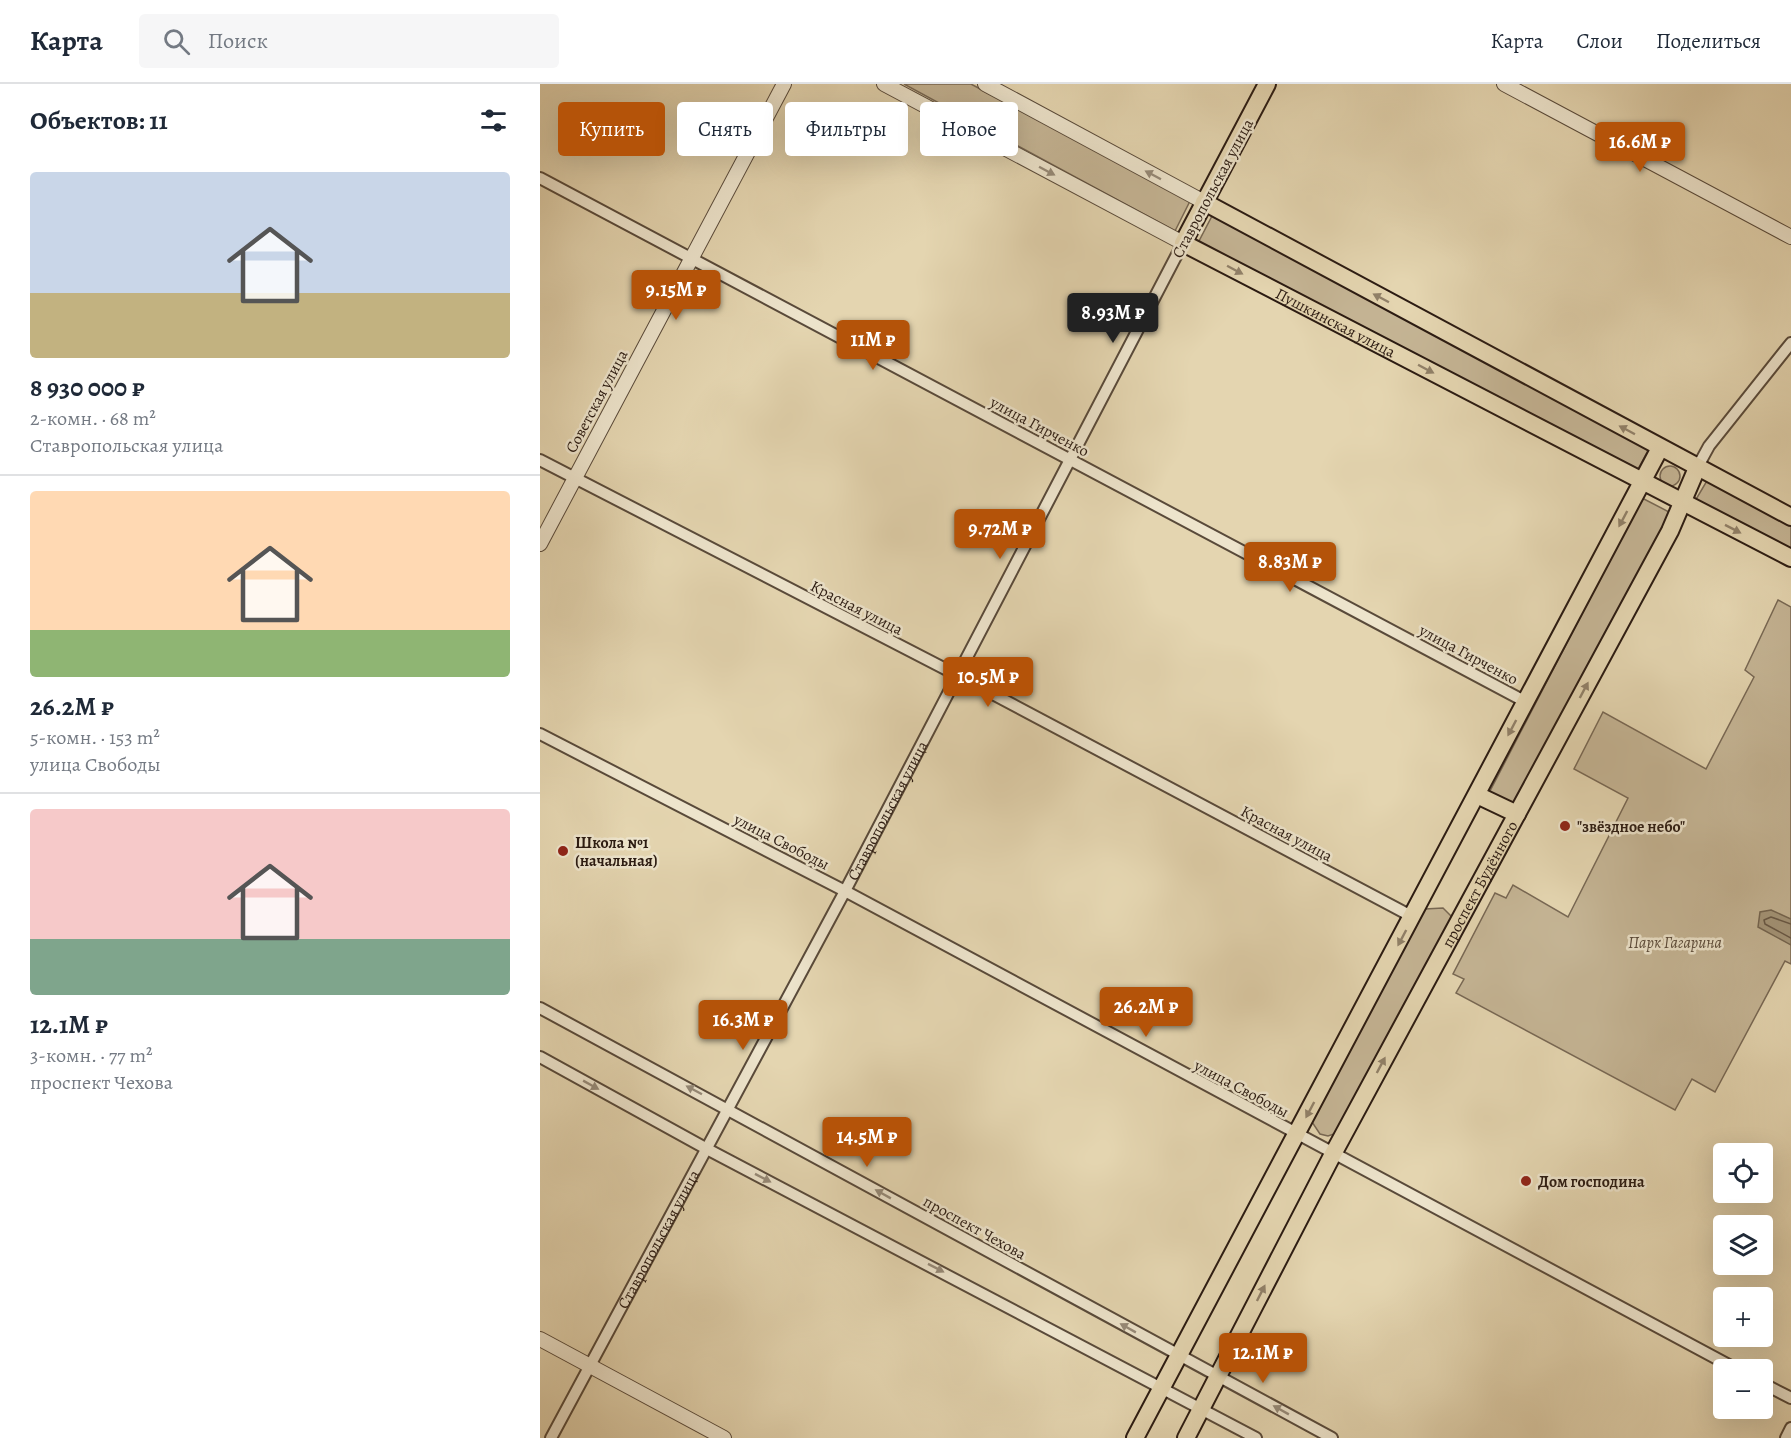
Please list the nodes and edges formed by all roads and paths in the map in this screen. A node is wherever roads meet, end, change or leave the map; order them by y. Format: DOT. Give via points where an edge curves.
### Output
graph roads {
  1 [pos="784,84"];
  2 [pos="885,84"];
  3 [pos="986,84"];
  4 [pos="1267,84"];
  5 [pos="1504,84"];
  6 [pos="540,178"];
  7 [pos="1204,202"];
  8 [pos="1791,237"];
  9 [pos="1183,243"];
  10 [pos="692,259"];
  11 [pos="1791,343"];
  12 [pos="1660,448"];
  13 [pos="1068,458"];
  14 [pos="540,460"];
  15 [pos="1697,468"];
  16 [pos="574,478"];
  17 [pos="1641,482"];
  18 [pos="1681,502"];
  19 [pos="1791,517"];
  20 [pos="540,544"];
  21 [pos="1791,558"];
  22 [pos="957,675"];
  23 [pos="1526,702"];
  24 [pos="540,734"];
  25 [pos="1477,795"];
  26 [pos="1517,814"];
  27 [pos="845,891"];
  28 [pos="1413,917"];
  29 [pos="540,1008"];
  30 [pos="540,1057"];
  31 [pos="729,1108"];
  32 [pos="1297,1135"];
  33 [pos="707,1149"];
  34 [pos="1333,1154"];
  35 [pos="540,1339"];
  36 [pos="1179,1357"];
  37 [pos="1717,1359"];
  38 [pos="589,1366"];
  39 [pos="1218,1376"];
  40 [pos="1162,1388"];
  41 [pos="1773,1389"];
  42 [pos="1791,1398"];
  43 [pos="1201,1408"];
  44 [pos="1791,1428"];
  45 [pos="551,1438"];
  46 [pos="724,1438"];
  47 [pos="1135,1438"];
  48 [pos="1186,1438"];
  49 [pos="1256,1438"];
  50 [pos="1332,1438"];
  51 [pos="1786,1438"];
  1 -- 10 [label="street, Советская улица"];
  2 -- 9 [label="street, Пушкинская улица, one-way"];
  7 -- 3 [label="street, one-way"];
  4 -- 7 [label="main road, Ставропольская улица"];
  5 -- 8 [label="street"];
  6 -- 10 [label="street, улица Гирченко"];
  7 -- 9 [label="main road, Ставропольская улица"];
  12 -- 7 [label="main road, one-way"];
  9 -- 13 [label="street, Ставропольская улица"];
  9 -- 17 [label="main road, Пушкинская улица, one-way"];
  10 -- 13 [label="street, улица Гирченко"];
  10 -- 16 [label="street, Советская улица"];
  11 -- 15 [label="street, проспект Будённого" via="1709,446"];
  12 -- 15 [label="main road"];
  12 -- 17 [label="main road"];
  13 -- 22 [label="street, Ставропольская улица"];
  13 -- 23 [label="street, улица Гирченко"];
  14 -- 16 [label="street, Красная улица"];
  15 -- 18 [label="main road, проспект Будённого"];
  15 -- 19 [label="main road"];
  16 -- 20 [label="street, Советская улица"];
  16 -- 22 [label="street, Красная улица"];
  17 -- 18 [label="main road, Пушкинская улица"];
  17 -- 23 [label="main road, one-way"];
  18 -- 21 [label="main road, Пушкинская улица, one-way"];
  26 -- 18 [label="main road, проспект Будённого, one-way" via="1670,531"];
  22 -- 27 [label="street, Ставропольская улица"];
  22 -- 28 [label="street, Красная улица"];
  23 -- 25 [label="main road, one-way"];
  24 -- 27 [label="street, улица Свободы"];
  25 -- 26 [label="main road"];
  25 -- 28 [label="main road"];
  34 -- 26 [label="main road, проспект Будённого, one-way"];
  27 -- 31 [label="street, Ставропольская улица"];
  27 -- 32 [label="street, улица Свободы"];
  28 -- 32 [label="main road, one-way"];
  31 -- 29 [label="street, проспект Чехова, one-way"];
  30 -- 33 [label="street, one-way"];
  31 -- 33 [label="street, Ставропольская улица"];
  36 -- 31 [label="street, проспект Чехова, one-way"];
  32 -- 34 [label="street, улица Свободы"];
  32 -- 36 [label="main road"];
  33 -- 38 [label="street, Ставропольская улица"];
  33 -- 40 [label="street, one-way"];
  34 -- 37 [label="street, улица Свободы"];
  39 -- 34 [label="main road, проспект Будённого, one-way"];
  35 -- 38 [label="street"];
  36 -- 39 [label="street, проспект Чехова"];
  36 -- 40 [label="main road"];
  38 -- 45 [label="street, Ставропольская улица"];
  38 -- 46 [label="street"];
  39 -- 43 [label="main road, проспект Будённого"];
  50 -- 39 [label="street, проспект Чехова, one-way"];
  40 -- 43 [label="street"];
  40 -- 47 [label="main road"];
  41 -- 42 [label="street"];
  43 -- 48 [label="main road, проспект Будённого"];
  43 -- 49 [label="street"];
  44 -- 51 [label="street"];
}
